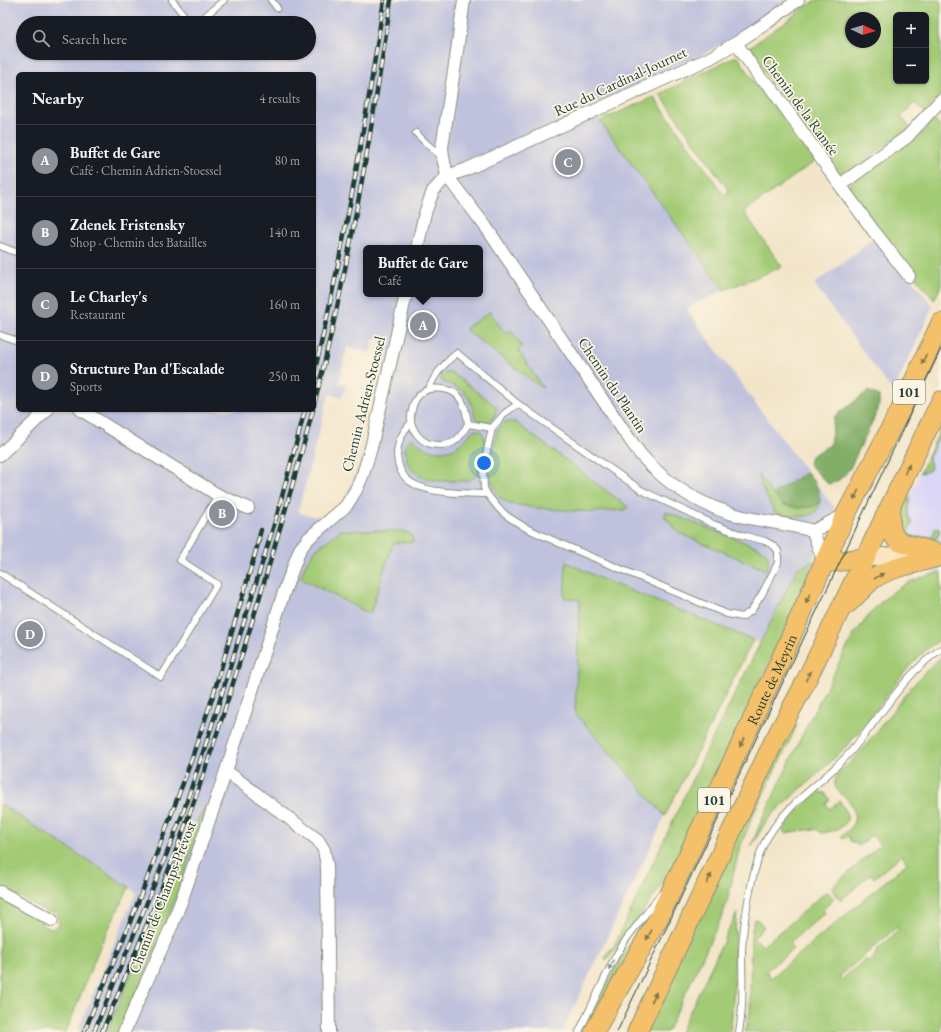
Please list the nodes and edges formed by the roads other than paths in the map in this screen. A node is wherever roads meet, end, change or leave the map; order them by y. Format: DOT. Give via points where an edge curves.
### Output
graph roads {
  1 [pos="172,0"];
  2 [pos="224,0"];
  3 [pos="271,0"];
  4 [pos="464,0"];
  5 [pos="798,0"];
  6 [pos="277,8"];
  7 [pos="185,16"];
  8 [pos="205,16"];
  9 [pos="736,43"];
  10 [pos="941,100"];
  11 [pos="416,133"];
  12 [pos="442,157"];
  13 [pos="447,176"];
  14 [pos="840,185"];
  15 [pos="418,245"];
  16 [pos="0,246"];
  17 [pos="16,251"];
  18 [pos="909,276"];
  19 [pos="405,297"];
  20 [pos="941,323"];
  21 [pos="0,335"];
  22 [pos="16,340"];
  23 [pos="429,389"];
  24 [pos="941,401"];
  25 [pos="518,404"];
  26 [pos="45,412"];
  27 [pos="84,412"];
  28 [pos="411,423"];
  29 [pos="468,424"];
  30 [pos="492,428"];
  31 [pos="0,455"];
  32 [pos="486,494"];
  33 [pos="218,495"];
  34 [pos="891,505"];
  35 [pos="248,508"];
  36 [pos="846,514"];
  37 [pos="318,530"];
  38 [pos="813,531"];
  39 [pos="940,554"];
  40 [pos="865,558"];
  41 [pos="824,563"];
  42 [pos="0,573"];
  43 [pos="839,611"];
  44 [pos="941,649"];
  45 [pos="226,771"];
  46 [pos="683,866"];
  47 [pos="0,892"];
  48 [pos="52,920"];
  49 [pos="124,1032"];
  50 [pos="328,1032"];
  51 [pos="579,1032"];
  52 [pos="594,1032"];
  53 [pos="637,1032"];
  54 [pos="739,1032"];
  1 -- 7 [label="lane"];
  2 -- 8 [label="lane"];
  3 -- 6 [label="lane"];
  4 -- 12 [label="street"];
  5 -- 9 [label="street, Rue du Cardinal-Journet"];
  9 -- 13 [label="street, Rue du Cardinal-Journet" via="710,58 466,170"];
  9 -- 14 [label="street, Chemin de la Ramée"];
  10 -- 14 [label="street" via="907,137"];
  11 -- 12 [label="lane"];
  12 -- 13 [label="street"];
  13 -- 15 [label="street" via="433,191"];
  13 -- 38 [label="street, Chemin du Plantin" via="486,227 623,430 654,468 681,491 725,512"];
  14 -- 18 [label="street, Chemin de la Ramée"];
  16 -- 17 [label="lane"];
  19 -- 37 [label="street, Chemin Adrien-Stoessel" via="363,474 346,506"];
  20 -- 36 [label="main road, Route de Meyrin / 101, one-way"];
  21 -- 22 [label="lane"];
  23 -- 25 [label="lane" via="441,367 458,353"];
  23 -- 28 [label="lane" via="413,403"];
  23 -- 29 [label="lane" via="439,388 454,392 464,405"];
  34 -- 24 [label="main road, Route de Meyrin / 101, one-way"];
  25 -- 30 [label="lane" via="505,413"];
  25 -- 32 [label="lane" via="640,490 713,524 774,546 778,552 778,563 751,611 742,617 727,614 526,528 507,516"];
  26 -- 31 [label="street"];
  27 -- 33 [label="street"];
  28 -- 29 [label="lane" via="418,437 435,446 454,442"];
  28 -- 32 [label="lane" via="401,435 397,454 398,466 404,477 415,484 436,491"];
  29 -- 30 [label="lane"];
  30 -- 32 [label="lane" via="483,469"];
  33 -- 35 [label="street"];
  33 -- 42 [label="lane" via="180,560 216,584 161,677"];
  34 -- 39 [label="main road" via="891,529 896,540"];
  34 -- 40 [label="main road, Route de Meyrin / 101"];
  36 -- 38 [label="street"];
  36 -- 41 [label="main road, Route de Meyrin / 101"];
  37 -- 45 [label="street, Chemin de Champs-Prévost" via="304,543 297,556"];
  38 -- 41 [label="street"];
  39 -- 40 [label="main road"];
  43 -- 39 [label="main road, one-way" via="874,579"];
  40 -- 41 [label="main road"];
  40 -- 43 [label="main road, Route de Meyrin / 101"];
  41 -- 46 [label="main road, Route de Meyrin / 101, one-way"];
  53 -- 43 [label="main road, Route de Meyrin / 101, one-way" via="773,743"];
  44 -- 54 [label="lane" via="910,677 852,751 785,813 763,845 754,872 745,917 742,948 743,994"];
  45 -- 49 [label="street, Chemin de Champs-Prévost" via="174,919"];
  45 -- 50 [label="street" via="318,840 324,850 327,866"];
  46 -- 51 [label="lane, one-way" via="621,947"];
  46 -- 52 [label="main road, Route de Meyrin / 101, one-way" via="658,919"];
  47 -- 48 [label="street"];
}
